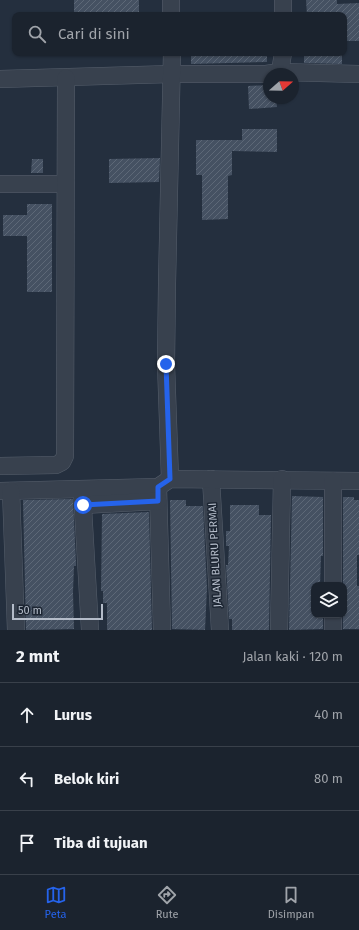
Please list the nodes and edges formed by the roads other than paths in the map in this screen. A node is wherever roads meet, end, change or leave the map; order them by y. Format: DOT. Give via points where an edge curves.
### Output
graph roads {
  1 [pos="171,0"];
  2 [pos="283,0"];
  3 [pos="171,12"];
  4 [pos="283,12"];
  5 [pos="172,56"];
  6 [pos="283,56"];
  7 [pos="281,68"];
  8 [pos="263,72"];
  9 [pos="299,72"];
  10 [pos="172,74"];
  11 [pos="359,74"];
  12 [pos="66,78"];
  13 [pos="0,79"];
  14 [pos="0,184"];
  15 [pos="65,184"];
  16 [pos="0,466"];
  17 [pos="211,479"];
  18 [pos="282,479"];
  19 [pos="333,481"];
  20 [pos="359,481"];
  21 [pos="162,489"];
  22 [pos="6,491"];
  23 [pos="82,497"];
  24 [pos="333,582"];
  25 [pos="333,618"];
  26 [pos="16,630"];
  27 [pos="90,630"];
  28 [pos="162,630"];
  29 [pos="220,630"];
  30 [pos="279,630"];
  31 [pos="333,630"];
  1 -- 3 [label="street"];
  2 -- 4 [label="street"];
  5 -- 10 [label="street"];
  6 -- 7 [label="street"];
  8 -- 10 [label="street"];
  9 -- 11 [label="street"];
  10 -- 12 [label="street"];
  10 -- 21 [label="street"];
  12 -- 13 [label="street"];
  12 -- 15 [label="street"];
  14 -- 15 [label="street"];
  15 -- 16 [label="street" via="65,456 62,462 56,465"];
  17 -- 18 [label="street"];
  17 -- 21 [label="street"];
  17 -- 29 [label="street, JALAN BLURU PERMAI"];
  18 -- 19 [label="street"];
  18 -- 30 [label="street"];
  19 -- 20 [label="street"];
  19 -- 24 [label="street"];
  21 -- 23 [label="street"];
  21 -- 28 [label="street"];
  22 -- 23 [label="street"];
  22 -- 26 [label="street"];
  23 -- 27 [label="street"];
  25 -- 31 [label="street"];
}
